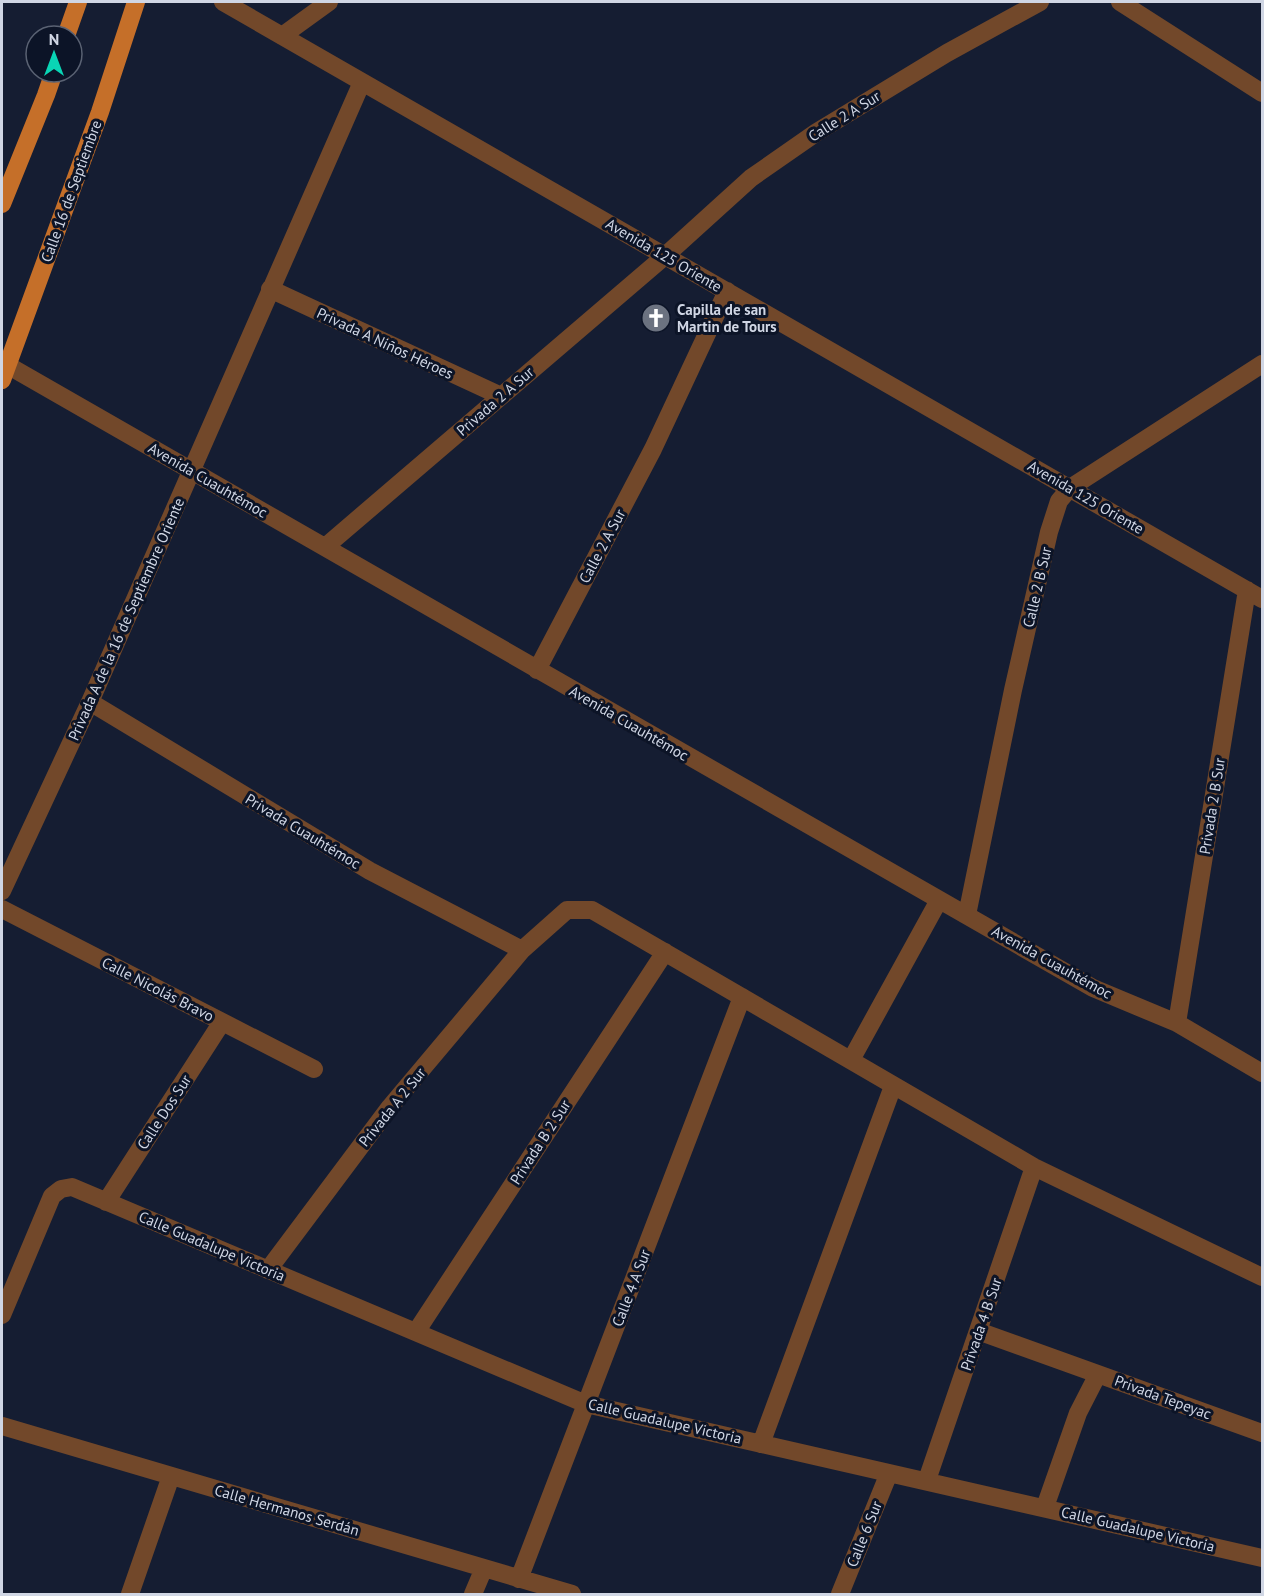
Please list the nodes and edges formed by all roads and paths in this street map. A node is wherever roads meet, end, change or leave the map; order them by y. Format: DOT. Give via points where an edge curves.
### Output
graph roads {
  1 [pos="78,2"];
  2 [pos="136,2"];
  3 [pos="223,2"];
  4 [pos="329,2"];
  5 [pos="1040,2"];
  6 [pos="1120,2"];
  7 [pos="70,24"];
  8 [pos="282,36"];
  9 [pos="362,82"];
  10 [pos="50,84"];
  11 [pos="1263,93"];
  12 [pos="2,204"];
  13 [pos="665,256"];
  14 [pos="270,289"];
  15 [pos="727,291"];
  16 [pos="1263,364"];
  17 [pos="3,369"];
  18 [pos="501,396"];
  19 [pos="192,471"];
  20 [pos="1070,488"];
  21 [pos="325,547"];
  22 [pos="1255,594"];
  23 [pos="537,670"];
  24 [pos="90,702"];
  25 [pos="2,891"];
  26 [pos="939,900"];
  27 [pos="2,909"];
  28 [pos="967,915"];
  29 [pos="522,950"];
  30 [pos="665,952"];
  31 [pos="742,997"];
  32 [pos="222,1022"];
  33 [pos="1177,1023"];
  34 [pos="851,1060"];
  35 [pos="314,1069"];
  36 [pos="1263,1073"];
  37 [pos="893,1086"];
  38 [pos="1034,1167"];
  39 [pos="106,1202"];
  40 [pos="268,1269"];
  41 [pos="1263,1278"];
  42 [pos="2,1316"];
  43 [pos="978,1331"];
  44 [pos="416,1332"];
  45 [pos="1098,1374"];
  46 [pos="586,1404"];
  47 [pos="2,1426"];
  48 [pos="1263,1433"];
  49 [pos="761,1444"];
  50 [pos="889,1473"];
  51 [pos="171,1476"];
  52 [pos="927,1480"];
  53 [pos="1045,1508"];
  54 [pos="1263,1558"];
  55 [pos="484,1568"];
  56 [pos="519,1579"];
  57 [pos="130,1594"];
  58 [pos="473,1594"];
  59 [pos="572,1594"];
  60 [pos="840,1594"];
  1 -- 7 [label="main road"];
  2 -- 17 [label="main road, Calle 16 de Septiembre" via="100,112"];
  3 -- 8 [label="street, Avenida 125 Oriente"];
  4 -- 8 [label="street"];
  5 -- 13 [label="street, Calle 2 A Sur" via="817,132 751,178"];
  6 -- 11 [label="street"];
  8 -- 9 [label="street, Avenida 125 Oriente"];
  9 -- 13 [label="street, Avenida 125 Oriente"];
  9 -- 14 [label="street, Privada A de la 16 de Septiembre Oriente"];
  10 -- 12 [label="main road"];
  13 -- 15 [label="street, Avenida 125 Oriente"];
  13 -- 18 [label="street, Privada 2 A Sur"];
  14 -- 18 [label="street, Privada A Niños Héroes"];
  14 -- 19 [label="street, Privada A de la 16 de Septiembre Oriente"];
  15 -- 20 [label="street, Avenida 125 Oriente"];
  15 -- 23 [label="street, Calle 2 A Sur" via="653,449"];
  16 -- 20 [label="street, Calle 2 B Sur"];
  17 -- 19 [label="street, Avenida Cuauhtémoc"];
  18 -- 21 [label="street, Privada 2 A Sur"];
  19 -- 21 [label="street, Avenida Cuauhtémoc"];
  19 -- 24 [label="street, Privada A de la 16 de Septiembre Oriente"];
  20 -- 22 [label="street, Avenida 125 Oriente"];
  20 -- 28 [label="street, Calle 2 B Sur" via="1059,501 1049,532"];
  21 -- 23 [label="street, Avenida Cuauhtémoc"];
  22 -- 33 [label="street, Privada 2 B Sur"];
  23 -- 26 [label="street, Avenida Cuauhtémoc"];
  24 -- 25 [label="street, Privada A de la 16 de Septiembre Oriente"];
  24 -- 29 [label="street, Privada Cuauhtémoc" via="370,871"];
  26 -- 28 [label="street, Avenida Cuauhtémoc"];
  26 -- 34 [label="street"];
  27 -- 32 [label="street, Calle Nicolás Bravo"];
  28 -- 33 [label="street, Avenida Cuauhtémoc" via="1093,988"];
  29 -- 30 [label="street" via="567,910 578,908 592,910"];
  29 -- 40 [label="street, Privada A 2 Sur" via="390,1107"];
  30 -- 31 [label="street"];
  30 -- 44 [label="street, Privada B 2 Sur"];
  31 -- 34 [label="street"];
  31 -- 46 [label="street, Calle 4 A Sur"];
  32 -- 35 [label="street, Calle Nicolás Bravo"];
  32 -- 39 [label="street, Calle Dos Sur"];
  33 -- 36 [label="street, Avenida Cuauhtémoc"];
  34 -- 37 [label="street"];
  37 -- 38 [label="street"];
  37 -- 49 [label="street"];
  38 -- 41 [label="street"];
  38 -- 43 [label="street, Privada 4 B Sur"];
  39 -- 40 [label="street, Calle Guadalupe Victoria"];
  39 -- 42 [label="street, Calle Guadalupe Victoria" via="72,1187 52,1196"];
  40 -- 44 [label="street, Calle Guadalupe Victoria"];
  43 -- 45 [label="street"];
  43 -- 52 [label="street, Privada 4 B Sur"];
  44 -- 46 [label="street, Calle Guadalupe Victoria"];
  45 -- 48 [label="street, Privada Tepeyac"];
  45 -- 53 [label="street, Privada Tepeyac" via="1078,1413"];
  46 -- 49 [label="street, Calle Guadalupe Victoria"];
  46 -- 56 [label="street, Calle 4 A Sur"];
  47 -- 51 [label="street, Calle Hermanos Serdán"];
  49 -- 50 [label="street, Calle Guadalupe Victoria"];
  50 -- 52 [label="street, Calle Guadalupe Victoria"];
  50 -- 60 [label="street, Calle 6 Sur"];
  51 -- 55 [label="street, Calle Hermanos Serdán"];
  51 -- 57 [label="street"];
  52 -- 53 [label="street, Calle Guadalupe Victoria"];
  53 -- 54 [label="street, Calle Guadalupe Victoria"];
  55 -- 56 [label="street, Calle Hermanos Serdán"];
  55 -- 58 [label="street"];
  56 -- 59 [label="street, Calle Hermanos Serdán"];
}
